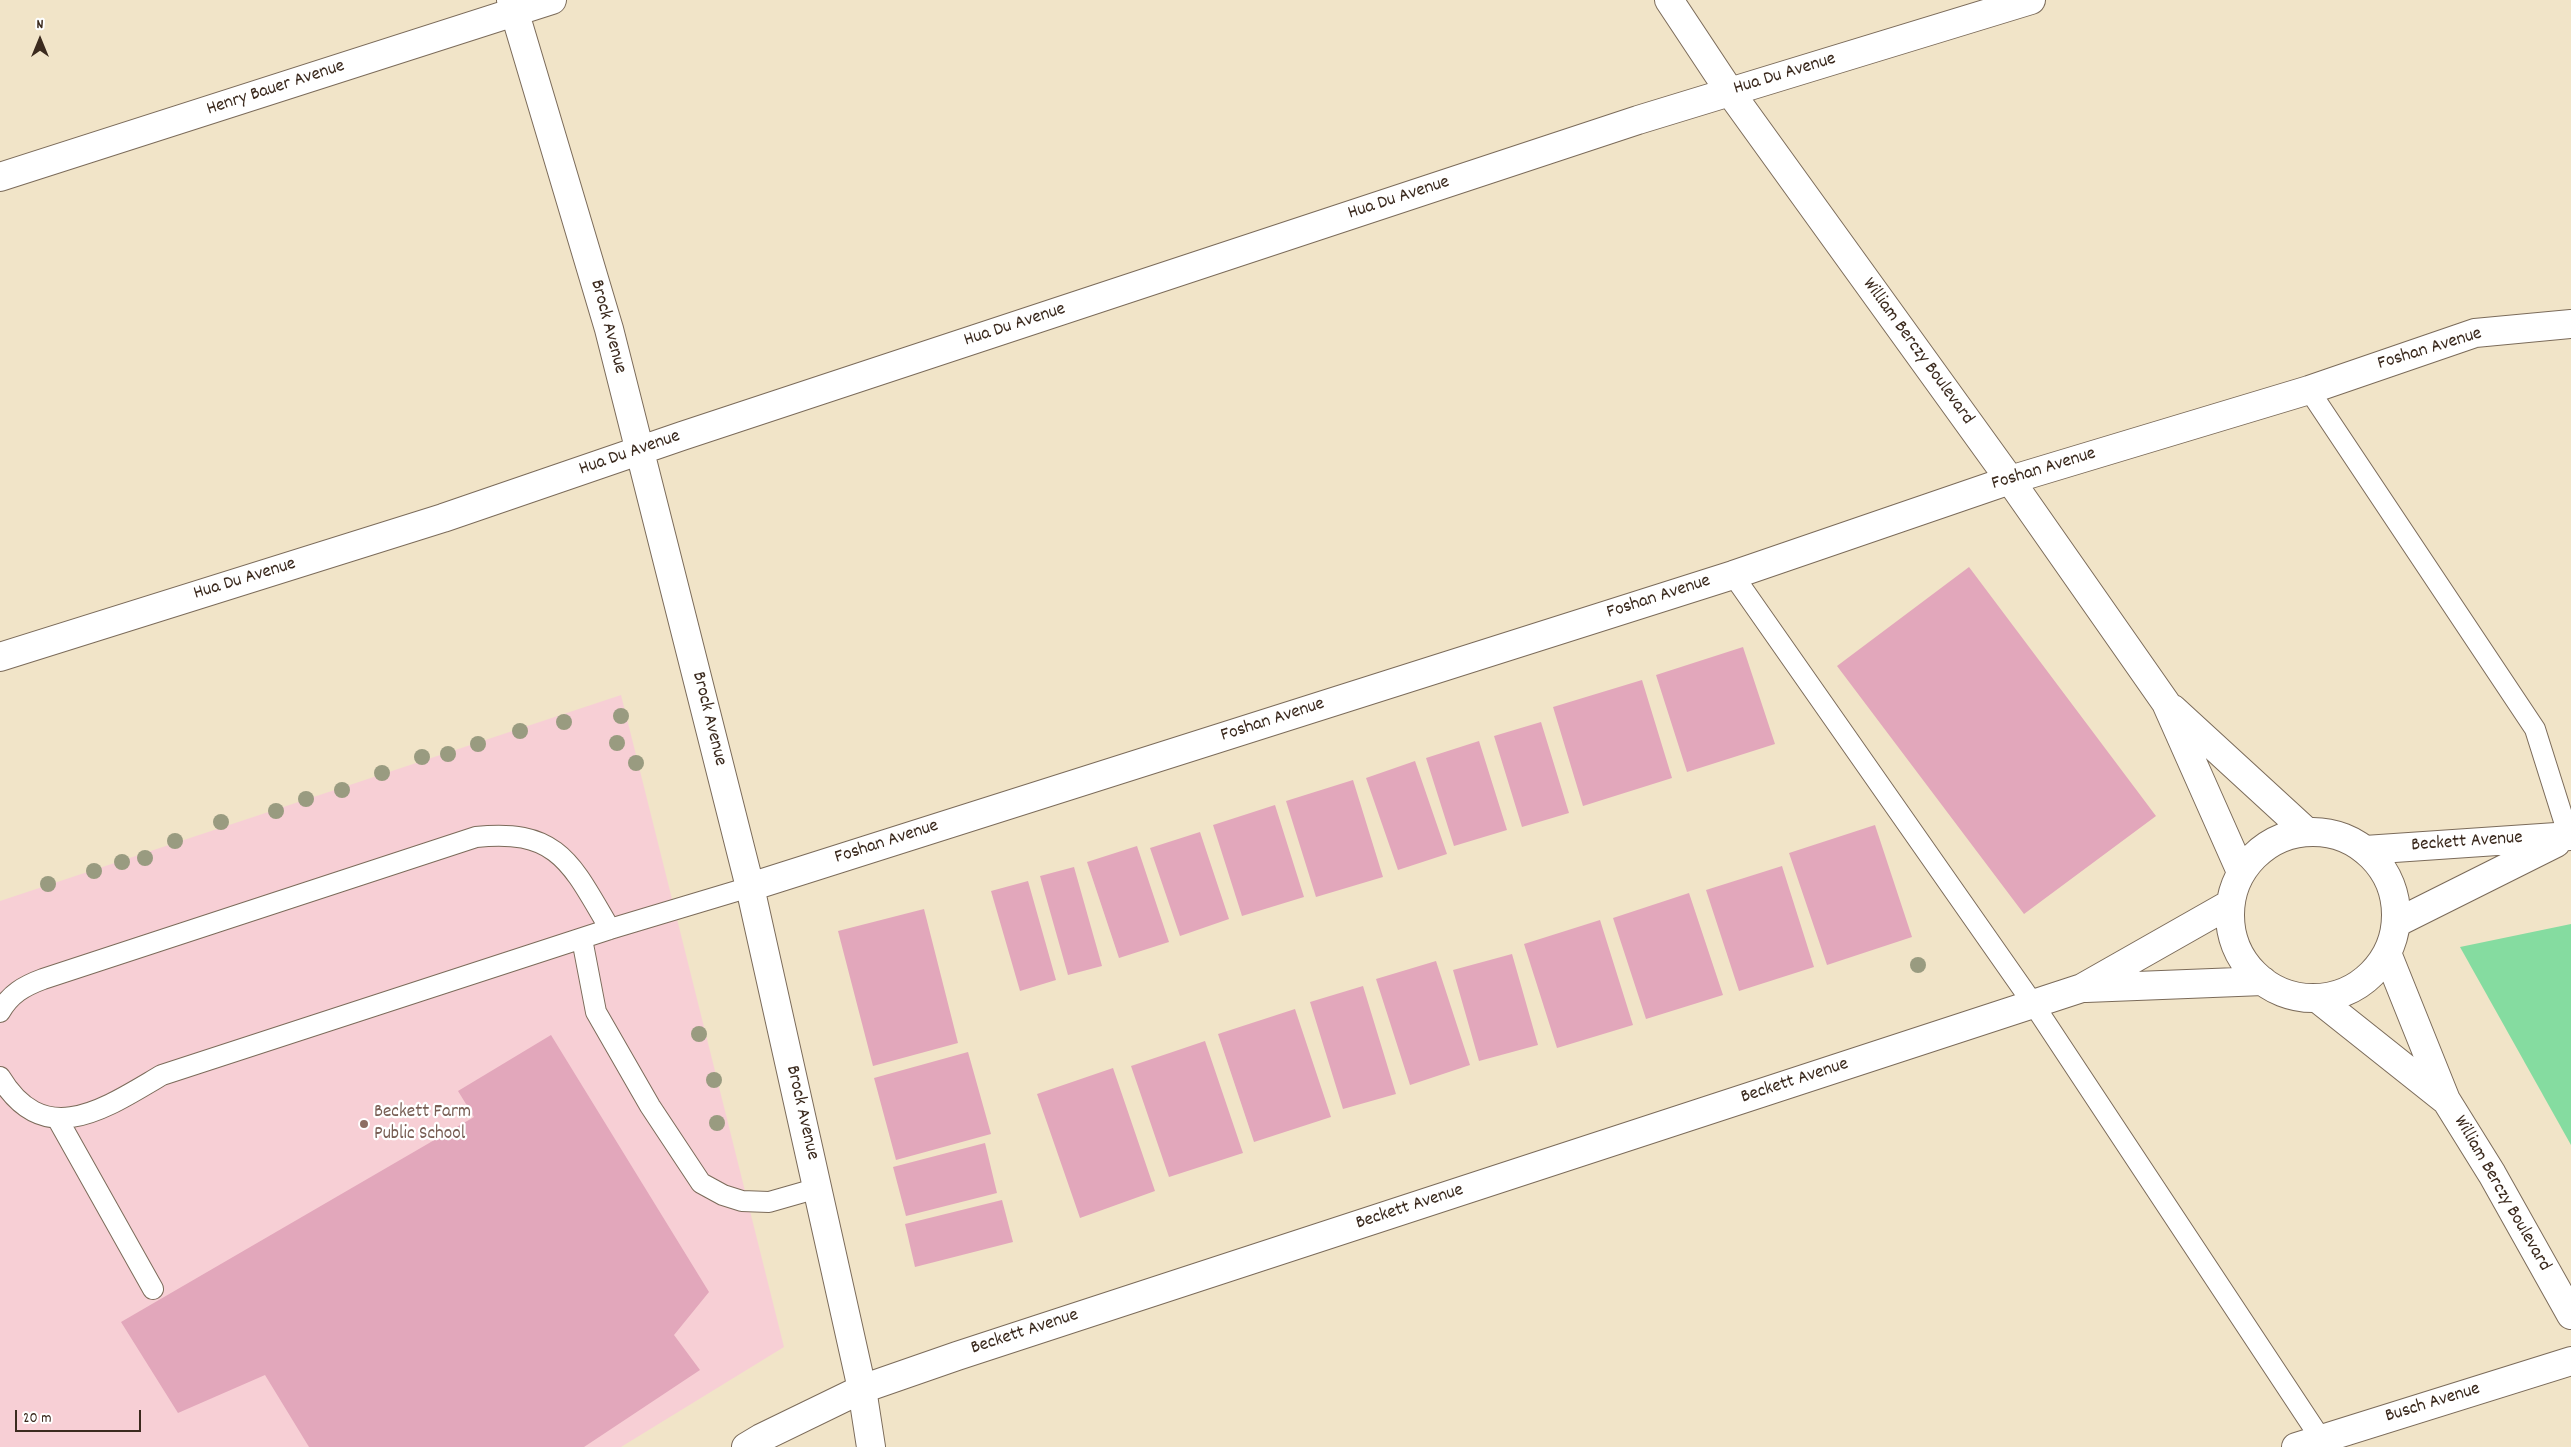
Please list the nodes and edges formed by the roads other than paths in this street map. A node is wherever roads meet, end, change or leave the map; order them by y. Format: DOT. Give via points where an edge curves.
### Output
graph roads {
  1 [pos="552,0"];
  2 [pos="1669,0"];
  3 [pos="2030,0"];
  4 [pos="513,6"];
  5 [pos="1730,92"];
  6 [pos="0,177"];
  7 [pos="2571,324"];
  8 [pos="2309,390"];
  9 [pos="640,450"];
  10 [pos="2010,480"];
  11 [pos="1733,575"];
  12 [pos="0,657"];
  13 [pos="2166,703"];
  14 [pos="2307,832"];
  15 [pos="2570,836"];
  16 [pos="2365,850"];
  17 [pos="2241,872"];
  18 [pos="750,887"];
  19 [pos="2230,904"];
  20 [pos="2396,923"];
  21 [pos="610,929"];
  22 [pos="582,939"];
  23 [pos="2387,953"];
  24 [pos="2263,981"];
  25 [pos="2082,988"];
  26 [pos="2317,998"];
  27 [pos="2034,1005"];
  28 [pos="0,1012"];
  29 [pos="0,1077"];
  30 [pos="2446,1100"];
  31 [pos="57,1118"];
  32 [pos="818,1188"];
  33 [pos="153,1289"];
  34 [pos="2571,1315"];
  35 [pos="2571,1361"];
  36 [pos="862,1389"];
  37 [pos="2308,1443"];
  38 [pos="746,1447"];
  39 [pos="871,1447"];
  1 -- 4 [label="street, Henry Bauer Avenue"];
  2 -- 5 [label="street, William Berczy Boulevard"];
  3 -- 5 [label="street, Hua Du Avenue"];
  4 -- 6 [label="street, Henry Bauer Avenue"];
  4 -- 9 [label="street, Brock Avenue" via="609,329"];
  5 -- 9 [label="street, Hua Du Avenue"];
  5 -- 10 [label="street, William Berczy Boulevard"];
  7 -- 8 [label="street, Foshan Avenue" via="2475,334"];
  8 -- 10 [label="street, Foshan Avenue"];
  8 -- 15 [label="lane" via="2535,729"];
  9 -- 12 [label="street, Hua Du Avenue" via="443,518"];
  9 -- 18 [label="street, Brock Avenue"];
  10 -- 11 [label="street, Foshan Avenue"];
  10 -- 13 [label="street, William Berczy Boulevard"];
  11 -- 18 [label="street, Foshan Avenue"];
  11 -- 27 [label="lane"];
  13 -- 14 [label="street, William Berczy Boulevard"];
  13 -- 17 [label="street, William Berczy Boulevard"];
  14 -- 16 [label="street" via="2347,839"];
  14 -- 17 [label="street" via="2269,844"];
  15 -- 16 [label="street, Beckett Avenue"];
  15 -- 20 [label="street, Beckett Avenue"];
  16 -- 20 [label="street" via="2387,878 2394,895"];
  17 -- 19 [label="street"];
  18 -- 21 [label="lane"];
  18 -- 32 [label="street, Brock Avenue"];
  19 -- 24 [label="street" via="2230,926 2236,947 2247,966"];
  19 -- 25 [label="street, Beckett Avenue"];
  20 -- 23 [label="street"];
  21 -- 22 [label="lane"];
  21 -- 28 [label="lane" via="585,886 560,853 537,841 505,834 476,836 24,986 7,1000"];
  22 -- 31 [label="lane" via="162,1075 82,1117"];
  22 -- 32 [label="lane" via="596,1012 650,1106 701,1183 742,1201 769,1202"];
  23 -- 26 [label="street" via="2358,984 2338,994"];
  23 -- 30 [label="street, William Berczy Boulevard"];
  24 -- 25 [label="street, Beckett Avenue"];
  24 -- 26 [label="street" via="2288,994"];
  25 -- 27 [label="street, Beckett Avenue"];
  26 -- 30 [label="street, William Berczy Boulevard"];
  27 -- 36 [label="street, Beckett Avenue"];
  27 -- 37 [label="lane"];
  29 -- 31 [label="lane" via="11,1096 36,1112"];
  30 -- 34 [label="street, William Berczy Boulevard" via="2492,1174"];
  31 -- 33 [label="lane"];
  32 -- 36 [label="street, Brock Avenue"];
  35 -- 37 [label="street, Busch Avenue"];
  36 -- 38 [label="street, Beckett Avenue"];
  36 -- 39 [label="street, Brock Avenue"];
}
